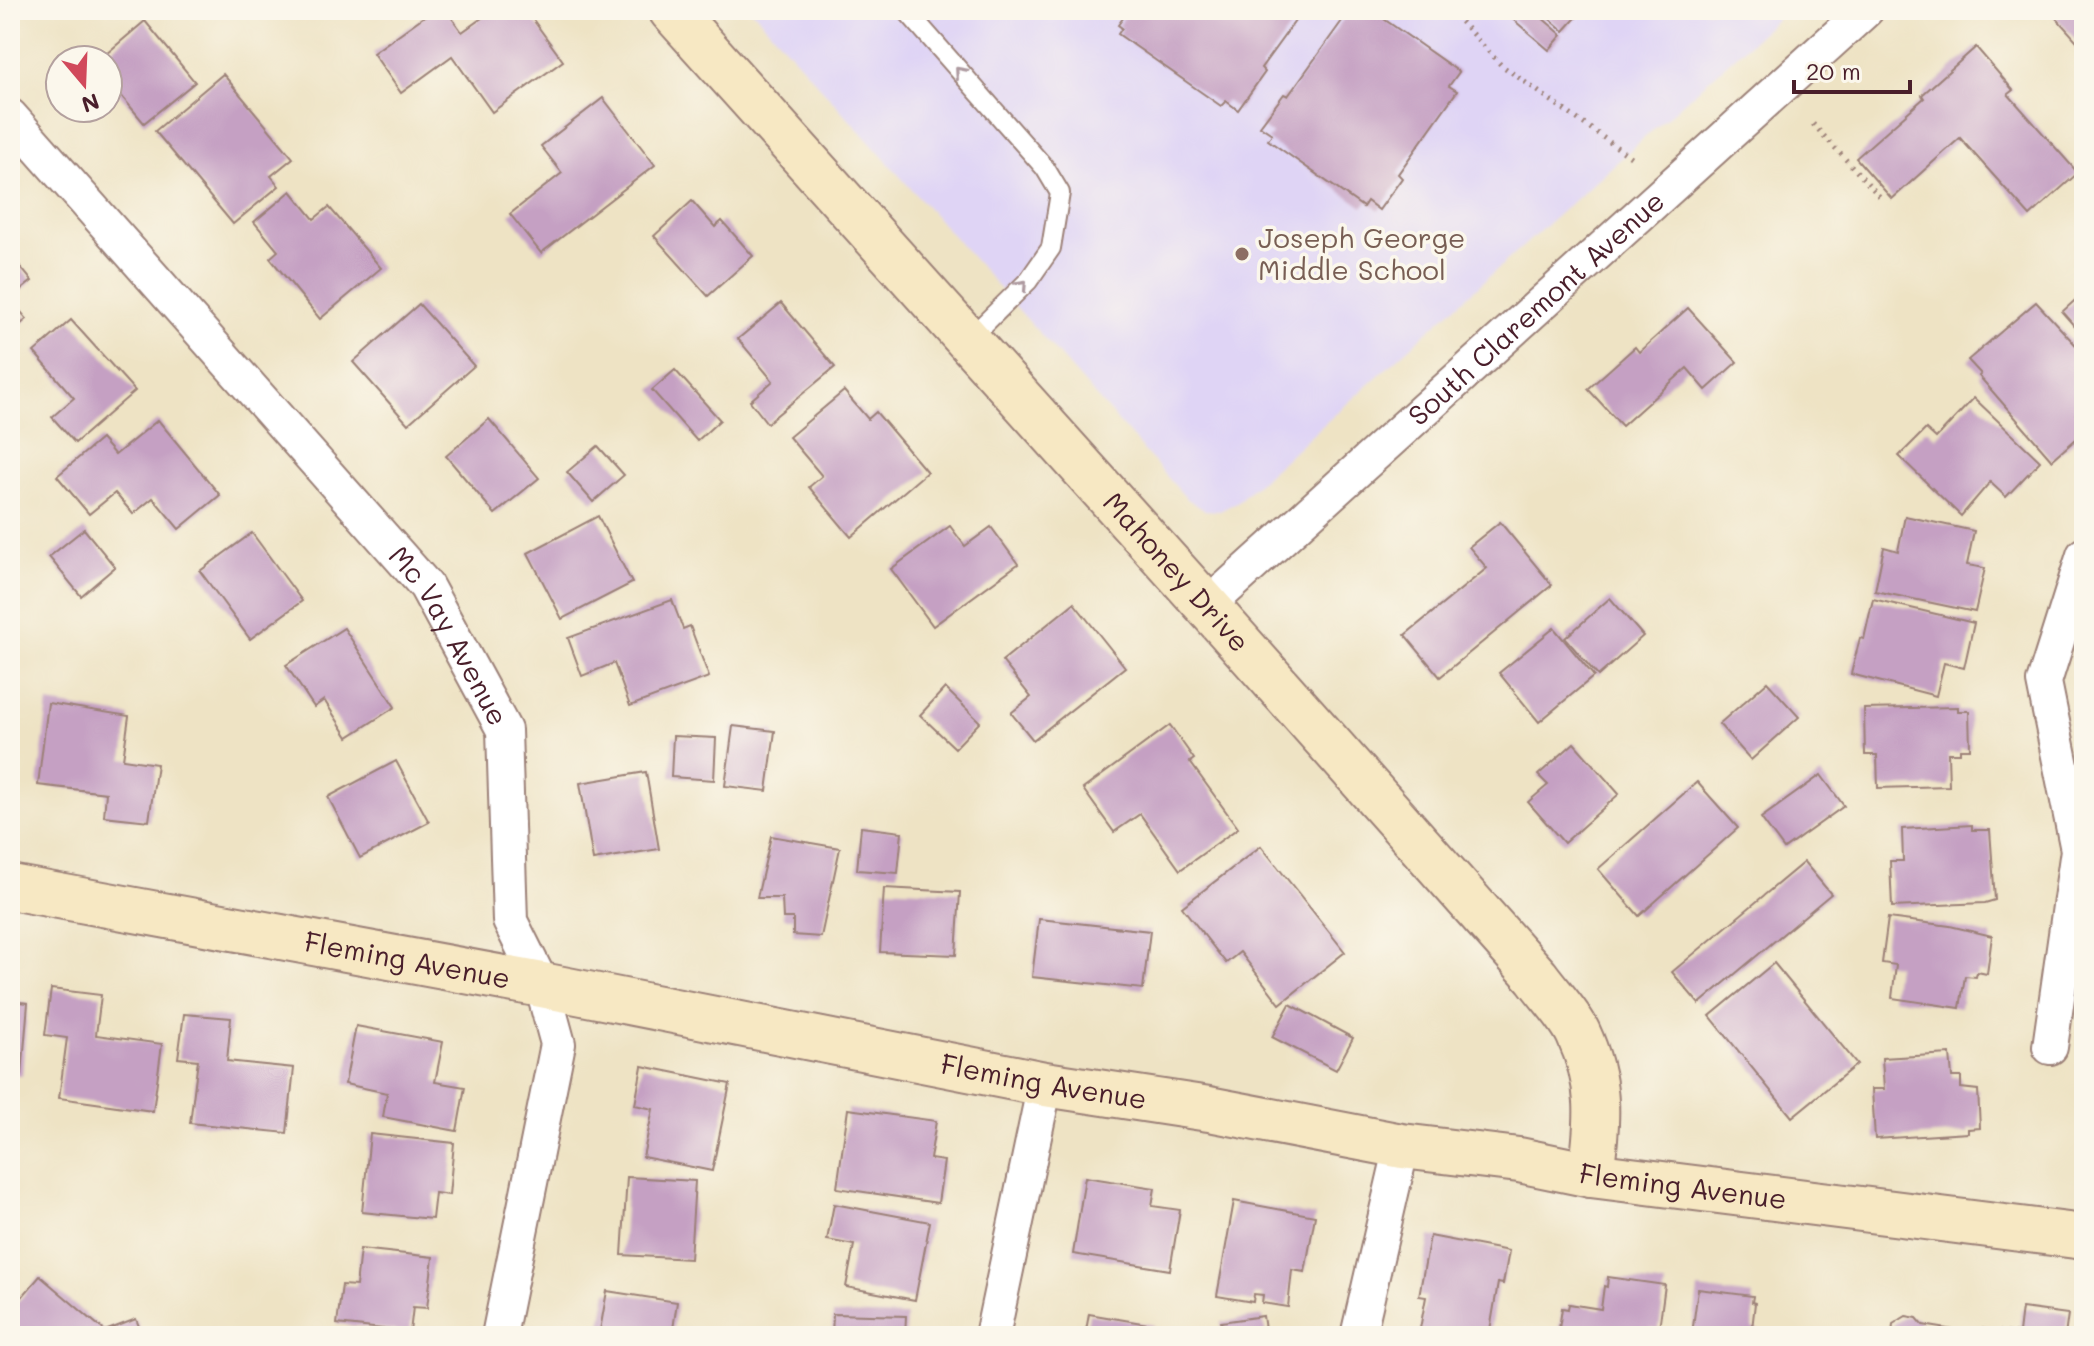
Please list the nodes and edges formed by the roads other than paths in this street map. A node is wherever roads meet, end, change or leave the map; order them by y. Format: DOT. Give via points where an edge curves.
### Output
graph roads {
  1 [pos="671,10"];
  2 [pos="906,10"];
  3 [pos="1866,10"];
  4 [pos="10,116"];
  5 [pos="967,341"];
  6 [pos="2084,555"];
  7 [pos="1207,606"];
  8 [pos="10,887"];
  9 [pos="542,985"];
  10 [pos="2050,1047"];
  11 [pos="1045,1084"];
  12 [pos="1402,1146"];
  13 [pos="1591,1175"];
  14 [pos="2084,1237"];
  15 [pos="499,1336"];
  16 [pos="992,1336"];
  17 [pos="1358,1336"];
  1 -- 5 [label="street, Mahoney Drive"];
  5 -- 2 [label="lane, one-way" via="1028,281 1051,248 1060,193 1045,168"];
  3 -- 7 [label="street, South Claremont Avenue"];
  4 -- 9 [label="street, Mc Vay Avenue" via="426,586 504,730 510,921"];
  5 -- 7 [label="street, Mahoney Drive"];
  6 -- 10 [label="street" via="2044,682 2078,850"];
  7 -- 13 [label="street, Mahoney Drive" via="1537,977 1577,1031 1597,1089"];
  8 -- 9 [label="street, Fleming Avenue"];
  9 -- 11 [label="street, Fleming Avenue"];
  9 -- 15 [label="street, Mc Vay Avenue" via="558,1044"];
  11 -- 12 [label="street, Fleming Avenue"];
  11 -- 16 [label="street"];
  12 -- 13 [label="street, Fleming Avenue"];
  12 -- 17 [label="street"];
  13 -- 14 [label="street, Fleming Avenue"];
}
